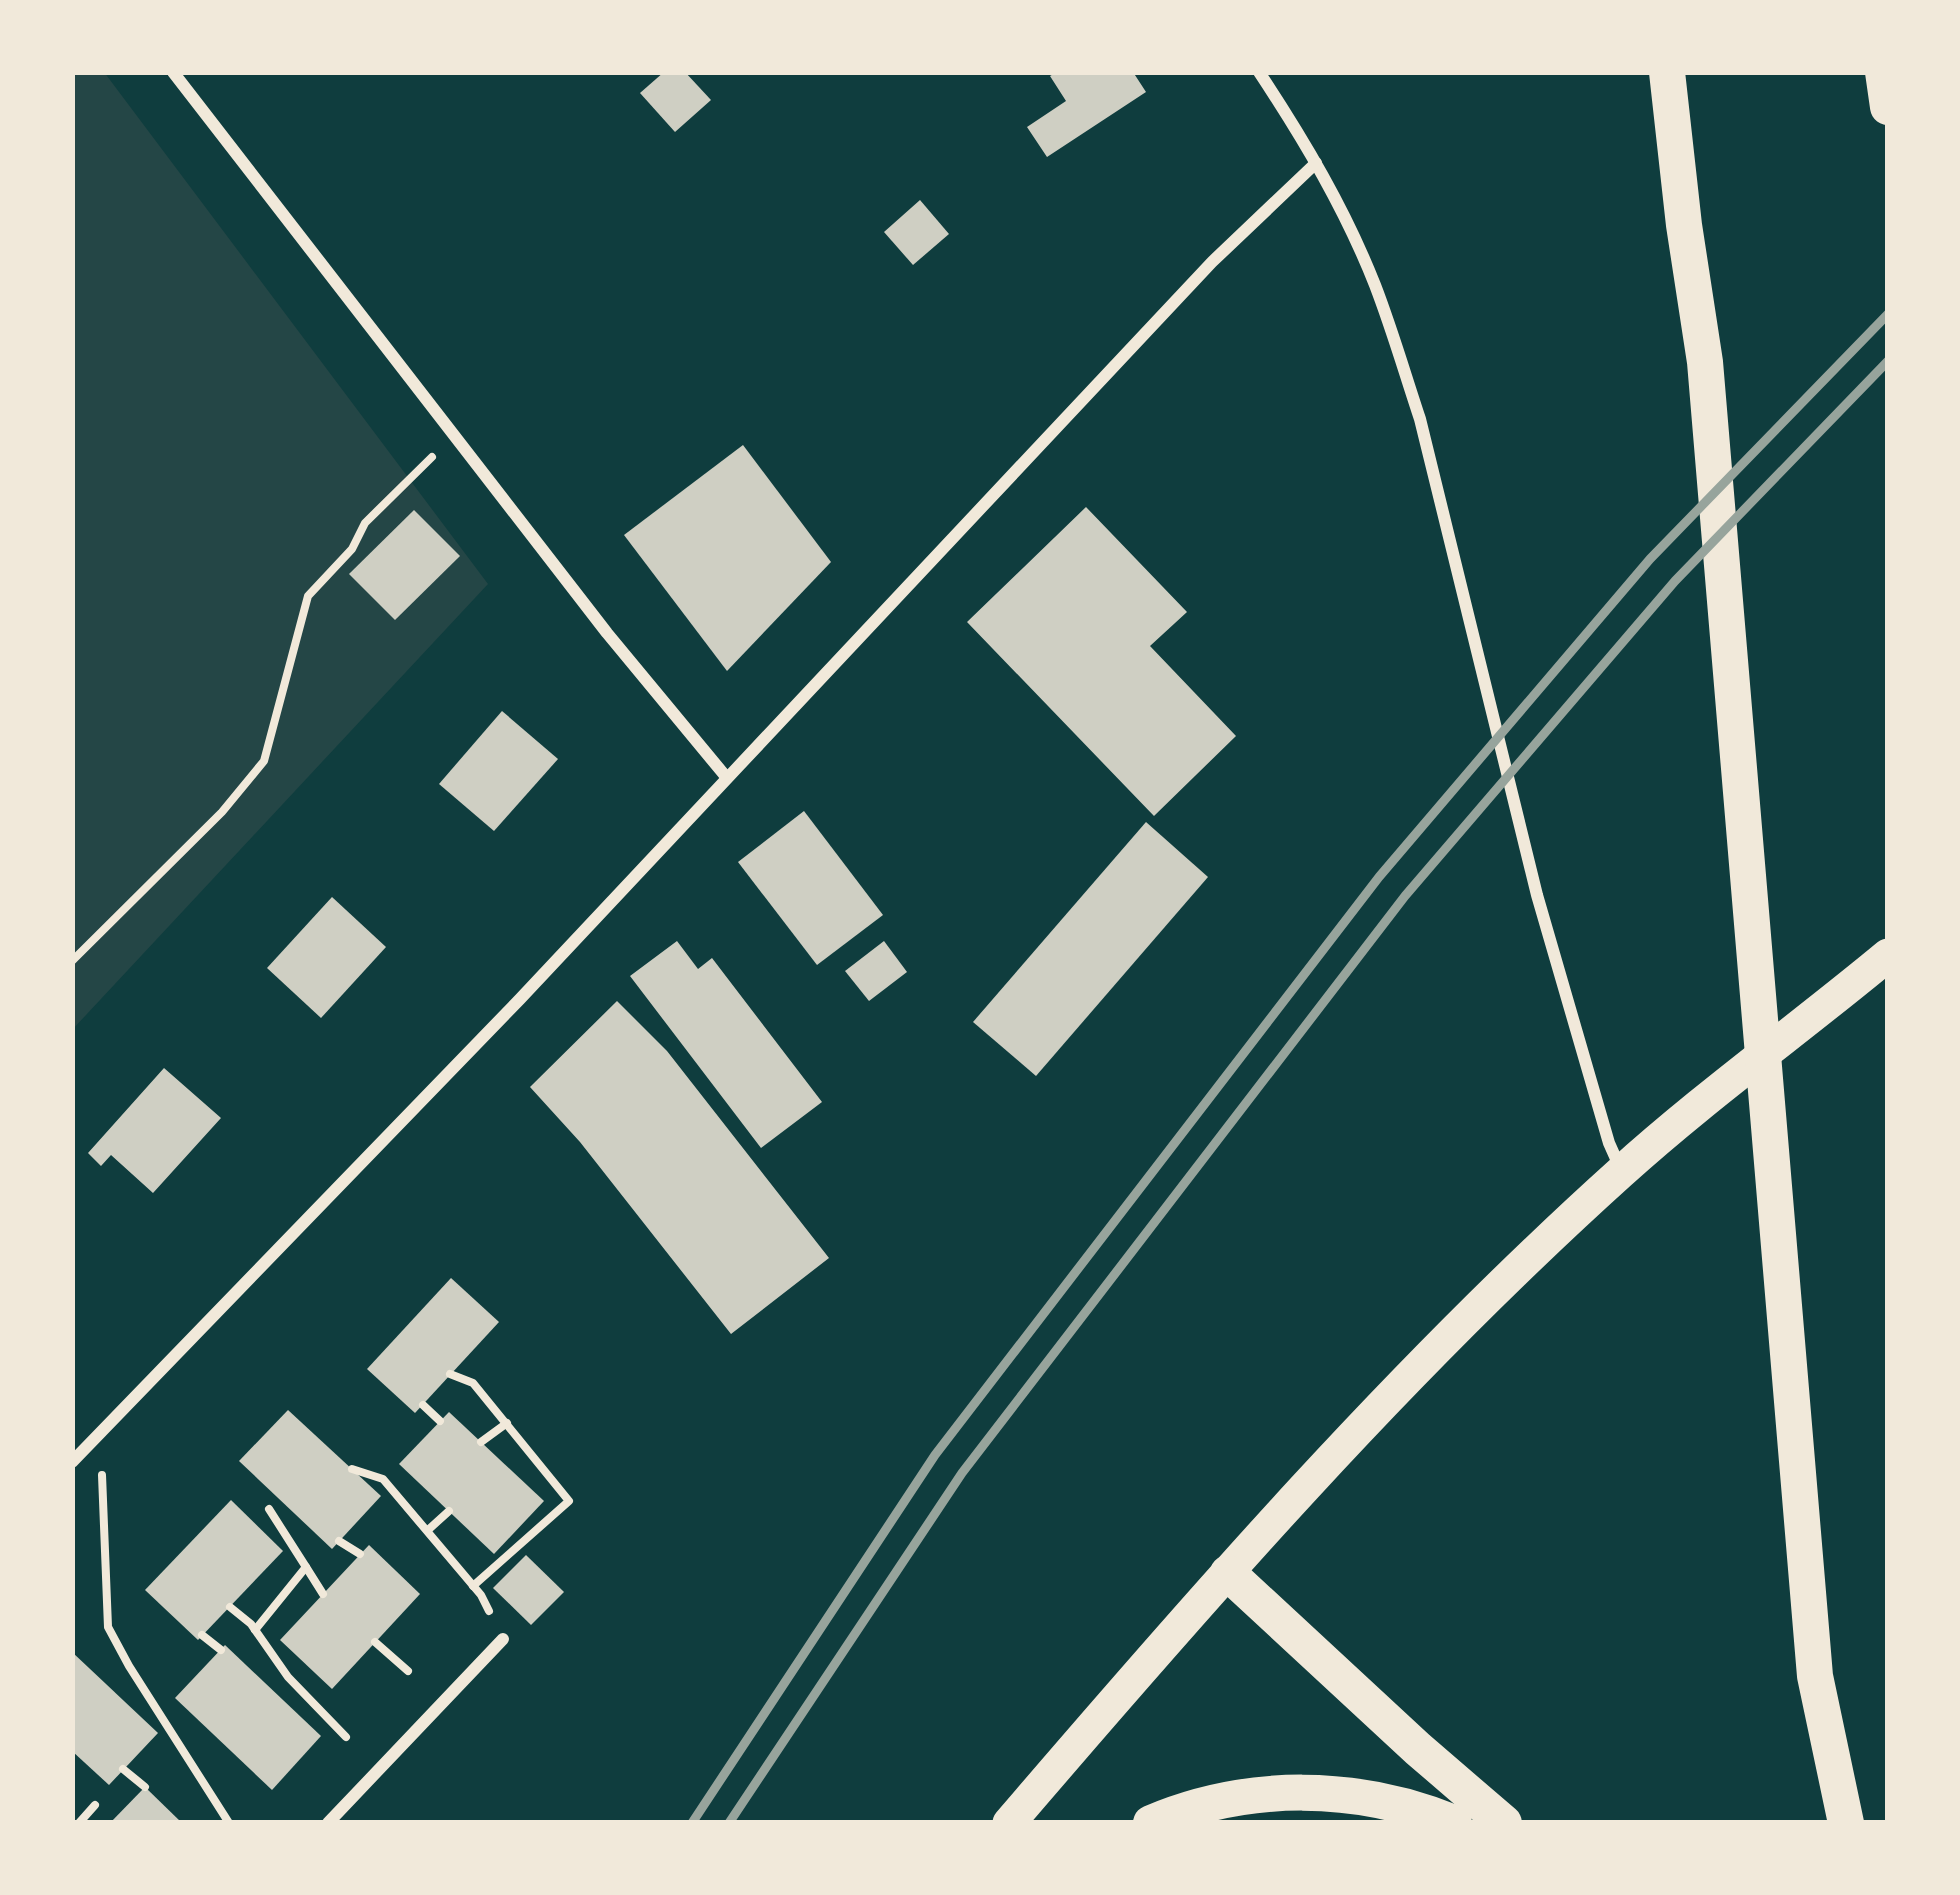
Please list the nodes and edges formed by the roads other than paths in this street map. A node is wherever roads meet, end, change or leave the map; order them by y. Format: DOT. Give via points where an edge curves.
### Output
graph roads {
  1 [pos="173,72"];
  2 [pos="1259,72"];
  3 [pos="1667,72"];
  4 [pos="1883,72"];
  5 [pos="1888,106"];
  6 [pos="1316,163"];
  7 [pos="727,778"];
  8 [pos="1888,955"];
  9 [pos="1622,1172"];
  10 [pos="72,1462"];
  11 [pos="1228,1573"];
  12 [pos="503,1639"];
  13 [pos="328,1823"];
  14 [pos="1009,1823"];
  15 [pos="1151,1823"];
  16 [pos="1454,1823"];
  17 [pos="1504,1823"];
  18 [pos="1846,1823"];
  1 -- 7 [label="street"];
  2 -- 6 [label="street"];
  3 -- 18 [label="highway" via="1705,362 1815,1676"];
  4 -- 5 [label="highway"];
  6 -- 7 [label="street" via="1212,262"];
  6 -- 9 [label="street" via="1376,287 1420,418 1537,896"];
  7 -- 10 [label="street"];
  8 -- 9 [label="highway"];
  9 -- 11 [label="highway" via="1479,1305"];
  11 -- 14 [label="highway"];
  11 -- 17 [label="highway"];
  12 -- 13 [label="street"];
  15 -- 16 [label="highway" via="1252,1793 1385,1800"];
}
